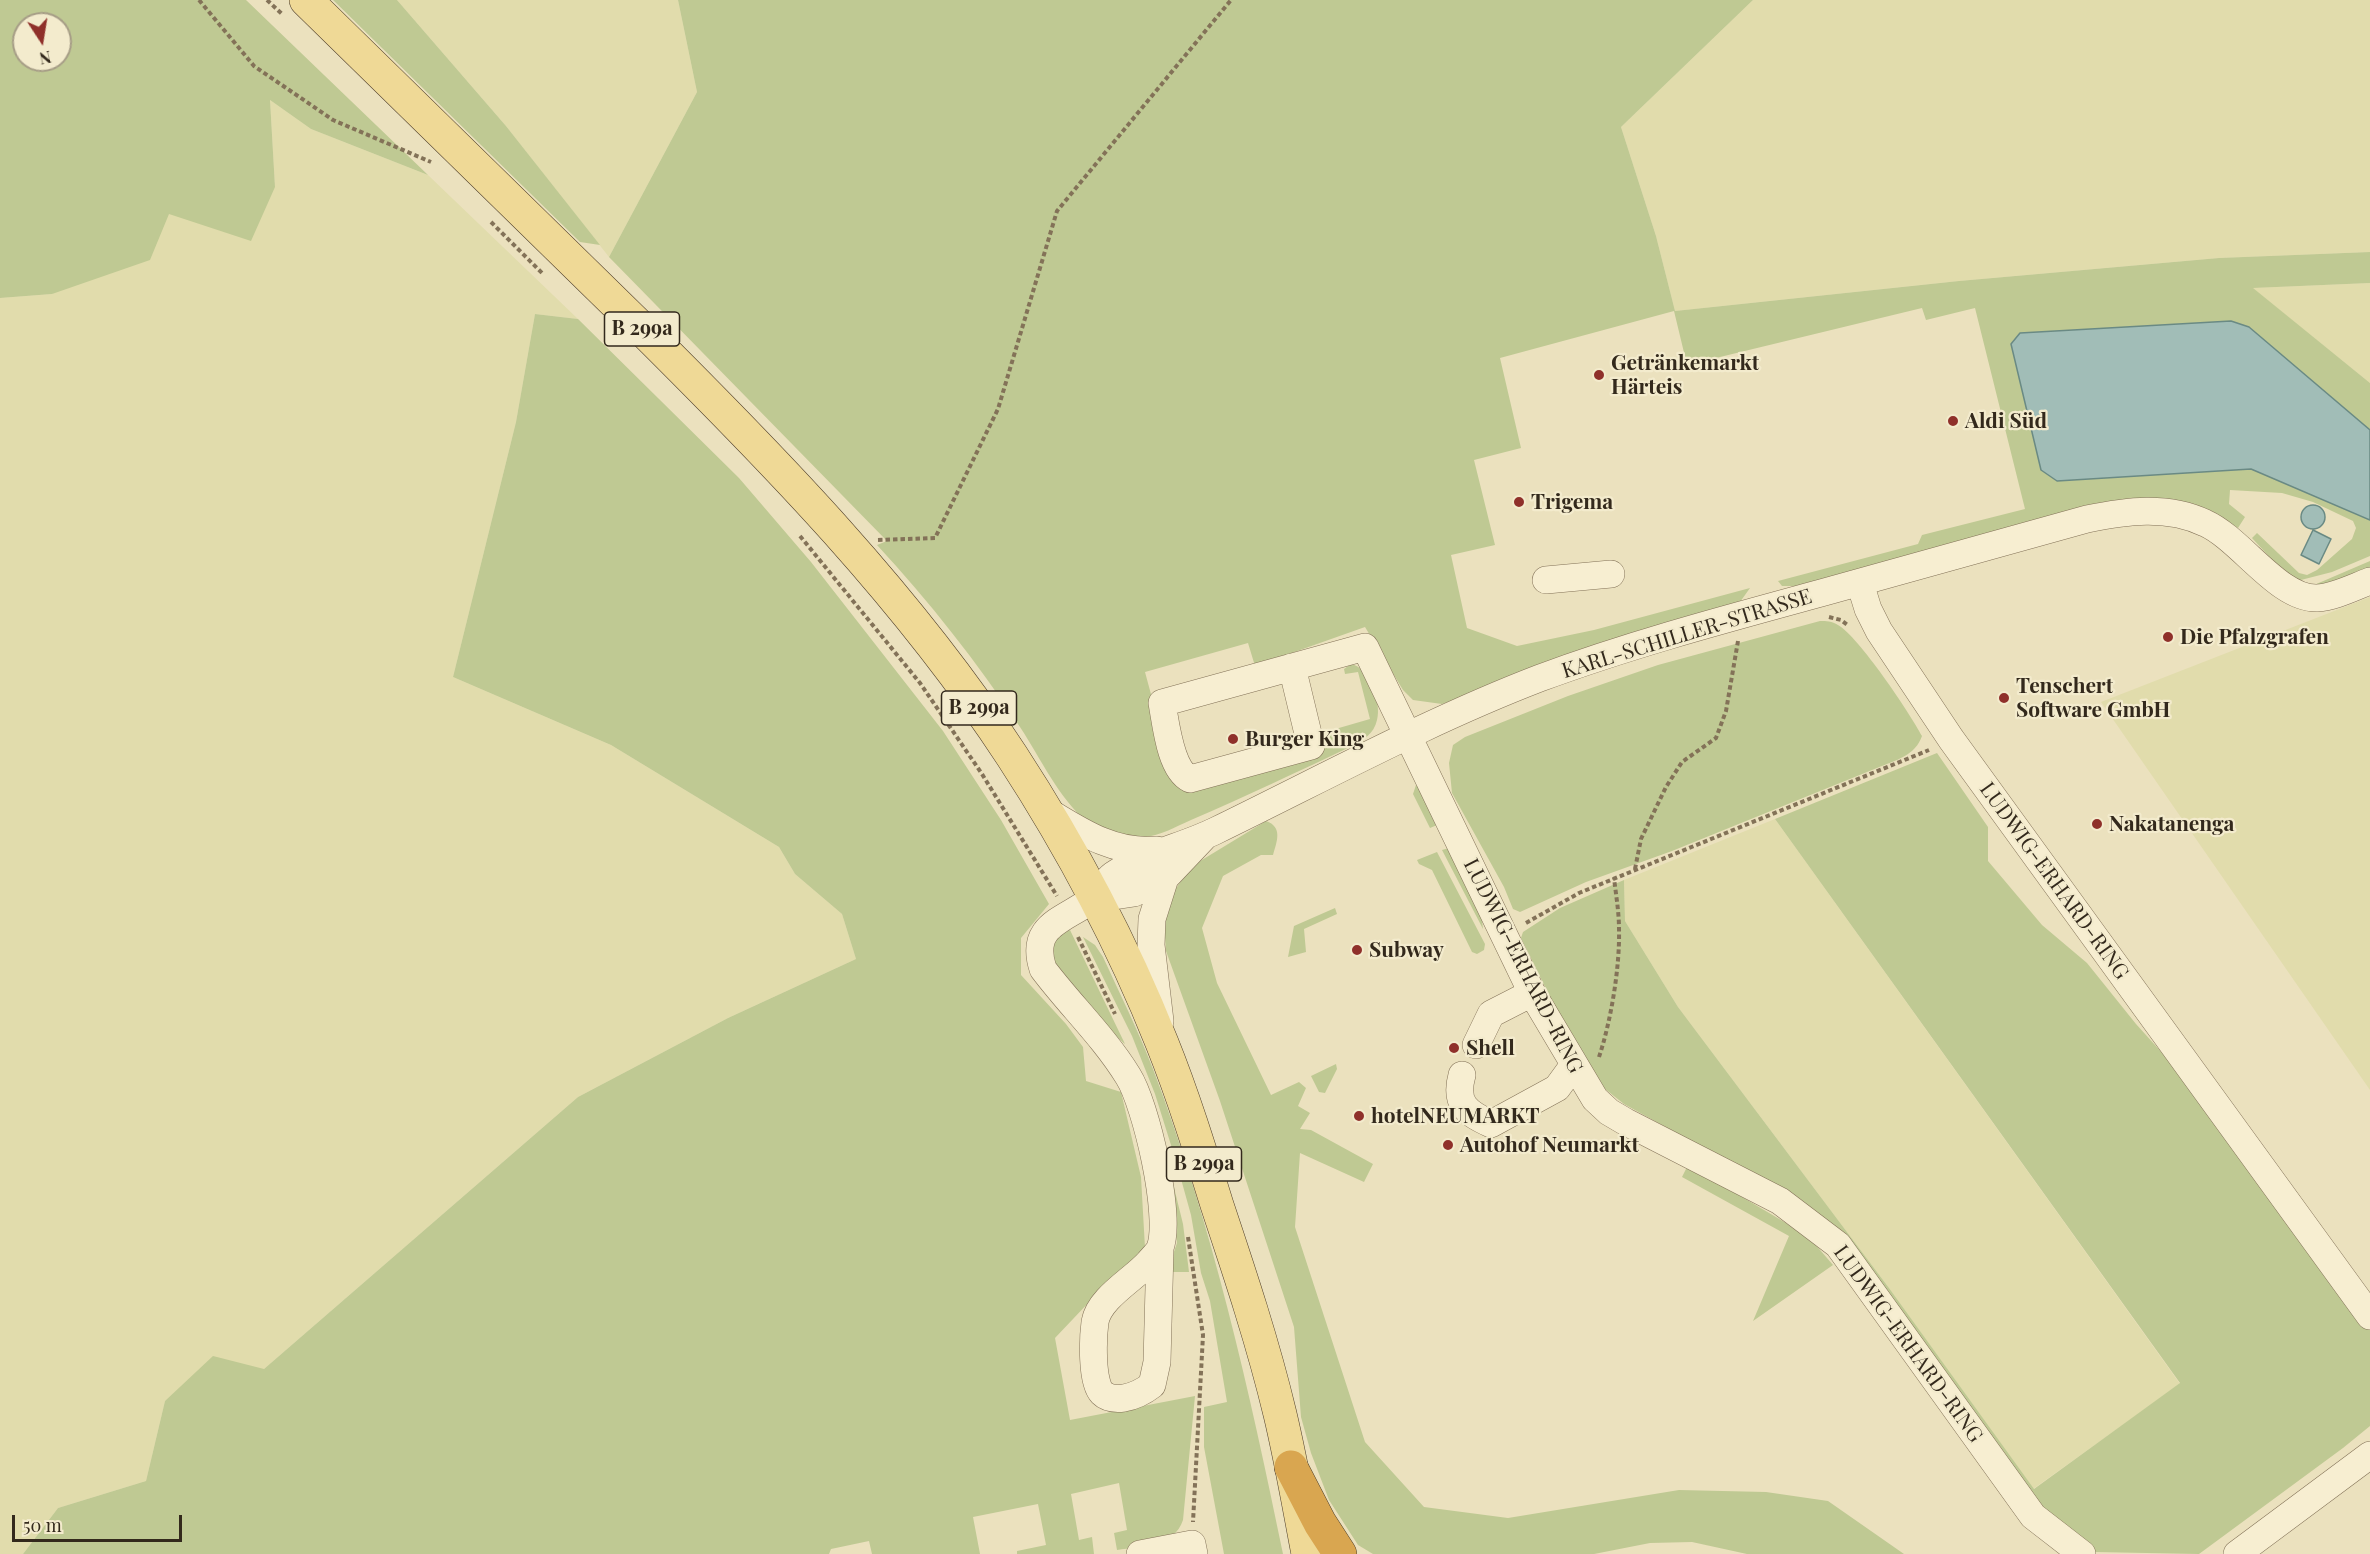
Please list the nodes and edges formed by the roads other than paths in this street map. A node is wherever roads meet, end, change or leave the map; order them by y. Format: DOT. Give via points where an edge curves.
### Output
graph roads {
  1 [pos="306,0"];
  2 [pos="1611,574"];
  3 [pos="1546,580"];
  4 [pos="2370,581"];
  5 [pos="1860,583"];
  6 [pos="1292,667"];
  7 [pos="1408,736"];
  8 [pos="1044,809"];
  9 [pos="1204,837"];
  10 [pos="1167,849"];
  11 [pos="1165,878"];
  12 [pos="1094,899"];
  13 [pos="1532,993"];
  14 [pos="1162,1043"];
  15 [pos="1476,1046"];
  16 [pos="1577,1072"];
  17 [pos="1462,1075"];
  18 [pos="1160,1250"];
  19 [pos="2370,1316"];
  20 [pos="2370,1455"];
  21 [pos="1291,1467"];
  22 [pos="1140,1554"];
  23 [pos="1194,1554"];
  24 [pos="1308,1554"];
  25 [pos="1341,1554"];
  26 [pos="2082,1554"];
  27 [pos="2237,1554"];
  1 -- 8 [label="main road, B 299a" via="718,405 845,540 952,670"];
  2 -- 3 [label="street"];
  4 -- 5 [label="street, KARL-SCHILLER-STRASSE" via="2318,598 2303,596 2288,590 2236,544 2204,523 2164,512 2137,511 2087,519"];
  5 -- 7 [label="street, KARL-SCHILLER-STRASSE" via="1615,652 1507,692"];
  5 -- 19 [label="street, LUDWIG-ERHARD-RING" via="1880,631 1951,739"];
  6 -- 6 [label="street" via="1162,703 1176,767 1184,776 1190,778 1311,746"];
  6 -- 7 [label="street, LUDWIG-ERHARD-RING" via="1365,647"];
  7 -- 9 [label="street, KARL-SCHILLER-STRASSE"];
  7 -- 13 [label="street, LUDWIG-ERHARD-RING"];
  8 -- 10 [label="street" via="1113,846"];
  8 -- 12 [label="main road, B 299a"];
  9 -- 10 [label="street, KARL-SCHILLER-STRASSE"];
  9 -- 11 [label="street"];
  10 -- 12 [label="street, KARL-SCHILLER-STRASSE" via="1108,878"];
  11 -- 12 [label="street" via="1134,893"];
  11 -- 14 [label="street" via="1151,934"];
  12 -- 14 [label="main road, B 299a"];
  12 -- 18 [label="street" via="1050,927 1042,936 1039,957 1049,976 1130,1079 1161,1187 1164,1214"];
  13 -- 15 [label="street" via="1491,1014"];
  13 -- 16 [label="street, LUDWIG-ERHARD-RING"];
  14 -- 21 [label="main road, B 299a" via="1244,1285"];
  16 -- 17 [label="street" via="1557,1088 1491,1124 1475,1117 1461,1102"];
  16 -- 26 [label="street, LUDWIG-ERHARD-RING" via="1609,1112 1780,1201 1838,1245 2033,1516"];
  18 -- 18 [label="street" via="1157,1362 1152,1385 1134,1396 1108,1397 1097,1384 1095,1320 1111,1295"];
  20 -- 27 [label="street"];
  21 -- 24 [label="main road, B 299a"];
  21 -- 25 [label="highway"];
  22 -- 23 [label="street" via="1192,1544"];
}
